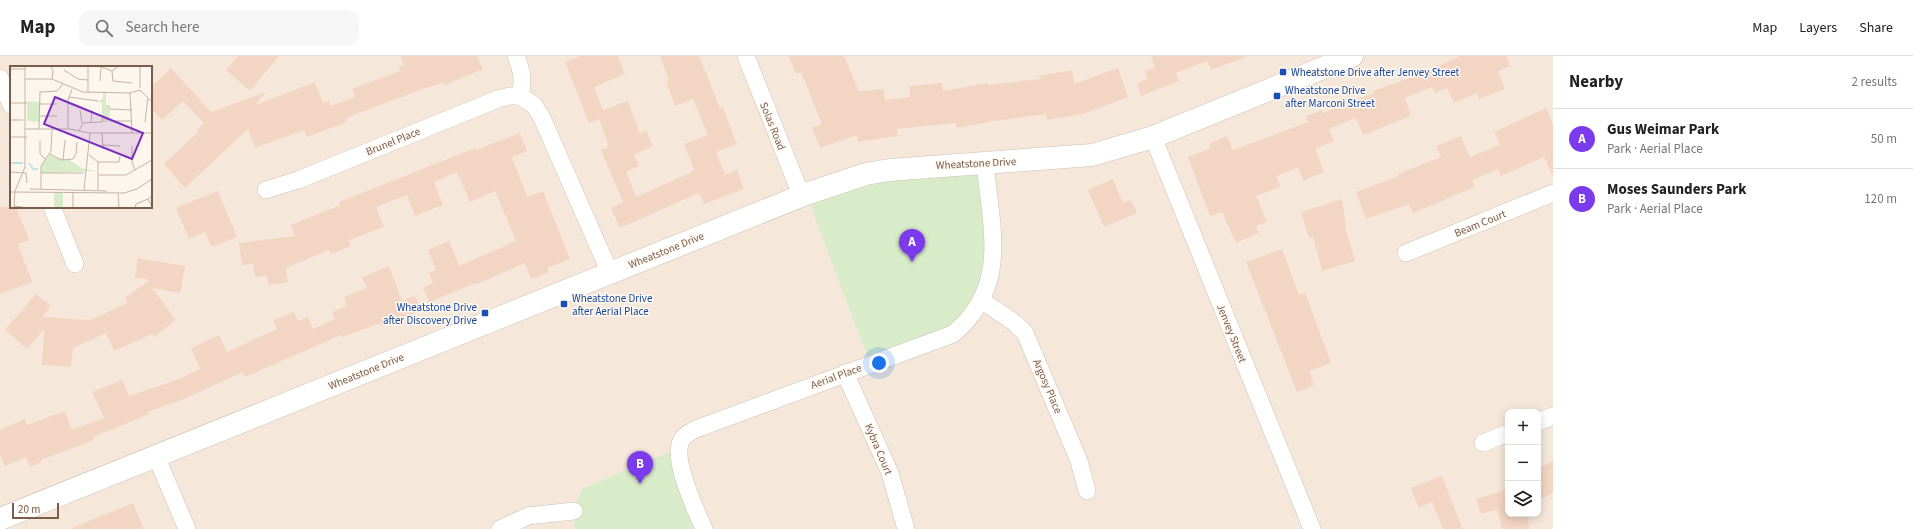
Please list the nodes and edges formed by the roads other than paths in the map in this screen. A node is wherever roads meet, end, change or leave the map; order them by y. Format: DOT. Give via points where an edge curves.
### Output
graph roads {
  1 [pos="516,56"];
  2 [pos="746,56"];
  3 [pos="1352,56"];
  4 [pos="0,78"];
  5 [pos="520,96"];
  6 [pos="10,103"];
  7 [pos="1153,137"];
  8 [pos="985,163"];
  9 [pos="266,190"];
  10 [pos="1553,193"];
  11 [pos="801,195"];
  12 [pos="52,208"];
  13 [pos="1406,253"];
  14 [pos="75,264"];
  15 [pos="610,273"];
  16 [pos="981,300"];
  17 [pos="845,373"];
  18 [pos="1553,416"];
  19 [pos="1541,421"];
  20 [pos="1505,434"];
  21 [pos="1483,443"];
  22 [pos="156,456"];
  23 [pos="1087,491"];
  24 [pos="574,511"];
  25 [pos="0,518"];
  26 [pos="187,529"];
  27 [pos="500,529"];
  28 [pos="704,529"];
  29 [pos="906,529"];
  30 [pos="1312,529"];
  1 -- 5 [label="street" via="523,82"];
  2 -- 11 [label="street, Solas Road"];
  3 -- 7 [label="street, Wheatstone Drive"];
  4 -- 6 [label="street"];
  5 -- 9 [label="street, Brunel Place" via="498,99 298,180"];
  5 -- 15 [label="street" via="534,105 542,118"];
  7 -- 8 [label="street, Wheatstone Drive" via="1092,154"];
  7 -- 30 [label="street, Jenvey Street"];
  8 -- 11 [label="street, Wheatstone Drive" via="889,170 866,174"];
  8 -- 16 [label="street, Aerial Place" via="994,254 988,287"];
  10 -- 13 [label="street, Beam Court"];
  11 -- 15 [label="street, Wheatstone Drive"];
  12 -- 14 [label="street"];
  15 -- 22 [label="street, Wheatstone Drive"];
  16 -- 17 [label="street, Aerial Place" via="974,314 953,334"];
  16 -- 23 [label="street, Argosy Place" via="1025,332 1079,461"];
  17 -- 28 [label="street, Aerial Place" via="696,429 683,438 679,448 684,479"];
  17 -- 29 [label="street, Kybra Court" via="890,473"];
  18 -- 19 [label="street"];
  20 -- 21 [label="street"];
  22 -- 25 [label="street, Wheatstone Drive"];
  22 -- 26 [label="street"];
  24 -- 27 [label="street" via="528,516"];
}
